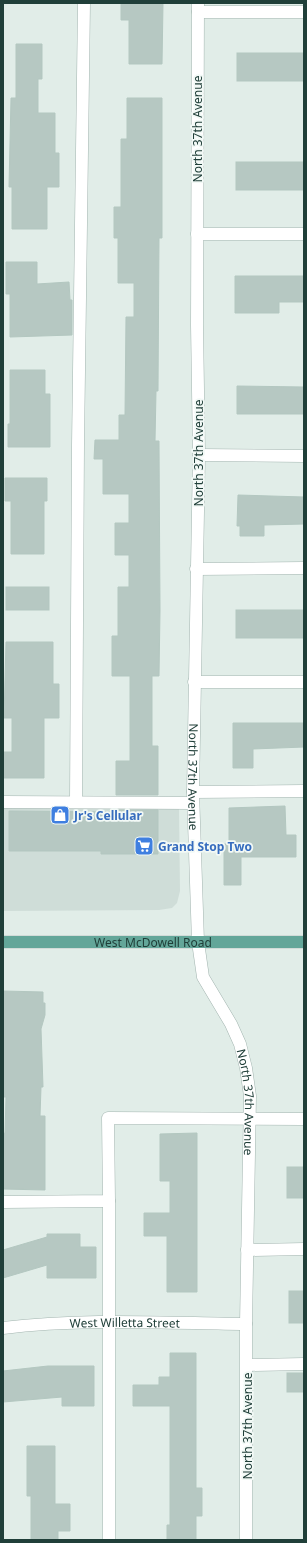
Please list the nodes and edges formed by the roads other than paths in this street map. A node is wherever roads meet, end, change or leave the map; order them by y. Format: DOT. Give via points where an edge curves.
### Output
graph roads {
  1 [pos="84,3"];
  2 [pos="198,8"];
  3 [pos="304,12"];
  4 [pos="197,234"];
  5 [pos="304,234"];
  6 [pos="199,455"];
  7 [pos="304,456"];
  8 [pos="304,568"];
  9 [pos="196,569"];
  10 [pos="194,682"];
  11 [pos="304,682"];
  12 [pos="304,791"];
  13 [pos="193,797"];
  14 [pos="3,802"];
  15 [pos="76,802"];
  16 [pos="3,942"];
  17 [pos="198,942"];
  18 [pos="304,942"];
  19 [pos="250,1119"];
  20 [pos="304,1119"];
  21 [pos="108,1201"];
  22 [pos="3,1202"];
  23 [pos="304,1249"];
  24 [pos="247,1250"];
  25 [pos="109,1322"];
  26 [pos="246,1324"];
  27 [pos="3,1328"];
  28 [pos="304,1364"];
  29 [pos="247,1365"];
  30 [pos="109,1540"];
  31 [pos="246,1540"];
  1 -- 15 [label="street"];
  2 -- 3 [label="street"];
  2 -- 4 [label="street, North 37th Avenue"];
  4 -- 5 [label="street"];
  4 -- 6 [label="street, North 37th Avenue"];
  6 -- 7 [label="street"];
  6 -- 9 [label="street, North 37th Avenue"];
  8 -- 9 [label="street"];
  9 -- 10 [label="street, North 37th Avenue"];
  10 -- 11 [label="street"];
  10 -- 13 [label="street, North 37th Avenue"];
  12 -- 13 [label="street"];
  13 -- 15 [label="street"];
  13 -- 17 [label="street, North 37th Avenue"];
  14 -- 15 [label="street"];
  16 -- 17 [label="main road, West McDowell Road"];
  17 -- 18 [label="main road, West McDowell Road"];
  17 -- 19 [label="street, North 37th Avenue" via="203,977 232,1024 240,1044 250,1096"];
  19 -- 20 [label="street"];
  19 -- 21 [label="street" via="108,1118"];
  19 -- 24 [label="street, North 37th Avenue"];
  21 -- 22 [label="street"];
  21 -- 25 [label="street"];
  23 -- 24 [label="street"];
  24 -- 26 [label="street, North 37th Avenue"];
  25 -- 26 [label="street, West Willetta Street"];
  25 -- 27 [label="street, West Willetta Street" via="43,1323"];
  25 -- 30 [label="street"];
  26 -- 29 [label="street, North 37th Avenue"];
  28 -- 29 [label="street"];
  29 -- 31 [label="street, North 37th Avenue"];
}
